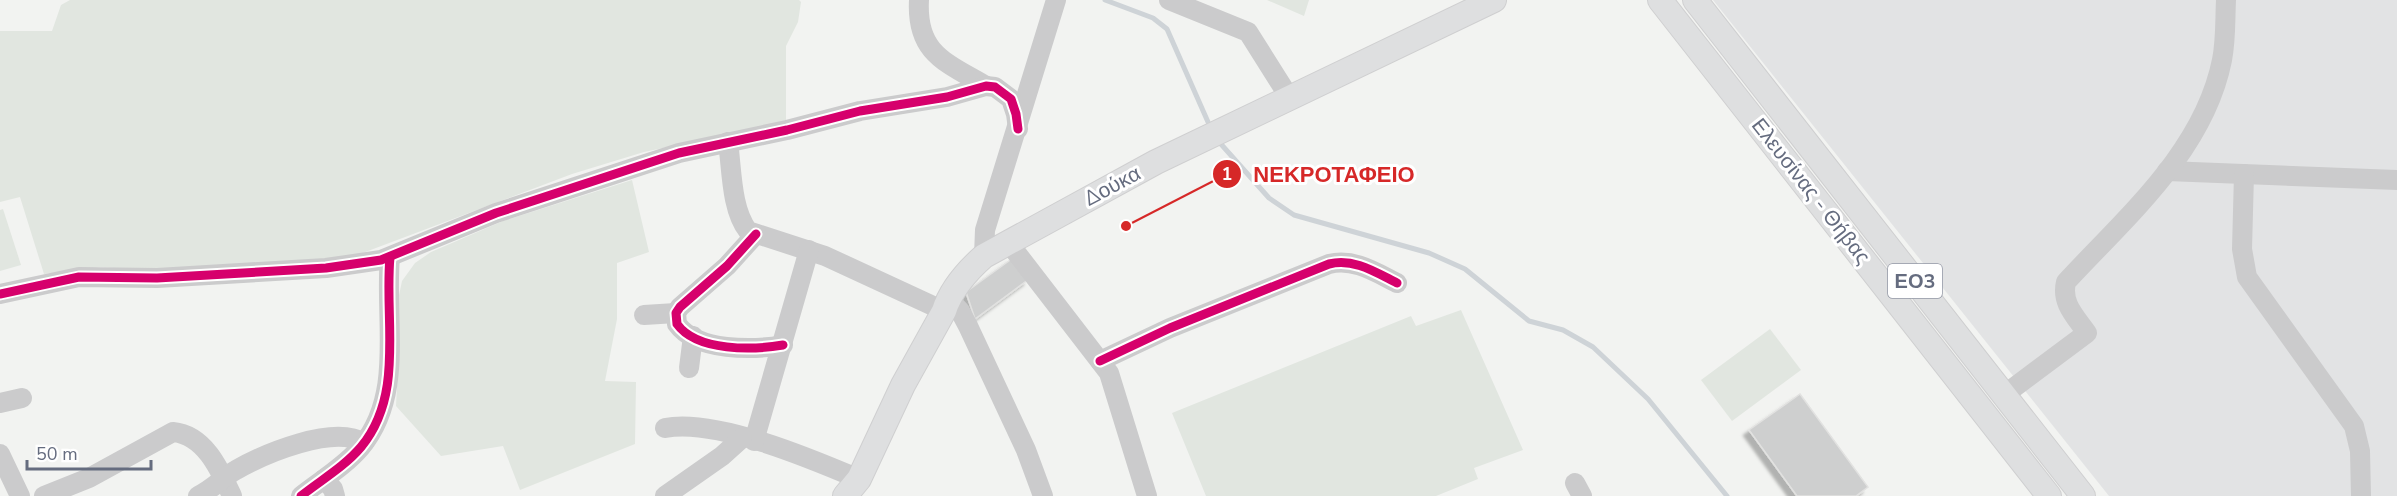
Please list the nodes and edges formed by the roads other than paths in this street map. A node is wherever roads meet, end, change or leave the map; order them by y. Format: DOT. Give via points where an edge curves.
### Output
graph roads {
  1 [pos="919,0"];
  2 [pos="1056,0"];
  3 [pos="1169,0"];
  4 [pos="1494,0"];
  5 [pos="1660,0"];
  6 [pos="1695,0"];
  7 [pos="1703,0"];
  8 [pos="2226,0"];
  9 [pos="1718,29"];
  10 [pos="986,86"];
  11 [pos="1289,97"];
  12 [pos="1018,129"];
  13 [pos="728,142"];
  14 [pos="2166,171"];
  15 [pos="2244,174"];
  16 [pos="2397,180"];
  17 [pos="756,234"];
  18 [pos="1008,242"];
  19 [pos="809,250"];
  20 [pos="984,256"];
  21 [pos="390,257"];
  22 [pos="1397,283"];
  23 [pos="0,294"];
  24 [pos="946,305"];
  25 [pos="676,313"];
  26 [pos="644,315"];
  27 [pos="693,336"];
  28 [pos="783,345"];
  29 [pos="1100,361"];
  30 [pos="689,368"];
  31 [pos="2004,395"];
  32 [pos="22,398"];
  33 [pos="0,403"];
  34 [pos="665,428"];
  35 [pos="748,439"];
  36 [pos="364,443"];
  37 [pos="0,454"];
  38 [pos="324,479"];
  39 [pos="228,488"];
  40 [pos="852,488"];
  41 [pos="20,496"];
  42 [pos="44,496"];
  43 [pos="198,496"];
  44 [pos="300,496"];
  45 [pos="334,496"];
  46 [pos="665,496"];
  47 [pos="1042,496"];
  48 [pos="1147,496"];
  49 [pos="2049,496"];
  50 [pos="2084,496"];
  51 [pos="2361,496"];
  1 -- 10 [label="street" via="919,26 925,43"];
  2 -- 12 [label="street"];
  3 -- 11 [label="street" via="1248,32"];
  4 -- 11 [label="main road, Δούκα"];
  5 -- 49 [label="main road, Ελευσίνας - Θήβας / ΕΟ3"];
  6 -- 9 [label="main road, Ελευσίνας - Θήβας / ΕΟ3"];
  7 -- 9 [label="main road, ΕΟ3"];
  8 -- 14 [label="street" via="2224,50 2214,88 2202,116"];
  9 -- 31 [label="main road, Ελευσίνας - Θήβας / ΕΟ3"];
  10 -- 12 [label="street" via="995,87 1011,99"];
  10 -- 13 [label="street"];
  11 -- 18 [label="main road, Δούκα" via="1156,162"];
  12 -- 20 [label="street" via="985,230"];
  13 -- 17 [label="street" via="741,222"];
  13 -- 21 [label="street" via="679,153 536,199"];
  14 -- 15 [label="street"];
  14 -- 31 [label="street" via="2127,219 2066,282 2066,304 2087,333"];
  15 -- 16 [label="street"];
  15 -- 51 [label="street" via="2242,249 2247,277 2354,426 2360,451"];
  17 -- 19 [label="street"];
  17 -- 25 [label="street"];
  18 -- 20 [label="main road, Δούκα"];
  18 -- 29 [label="street"];
  19 -- 24 [label="street"];
  19 -- 28 [label="street"];
  20 -- 24 [label="main road, Δούκα" via="961,279"];
  21 -- 23 [label="street" via="326,268 157,278 79,276"];
  21 -- 36 [label="street" via="386,402"];
  22 -- 29 [label="street" via="1354,263 1329,264 1170,328"];
  24 -- 40 [label="main road, Δούκα"];
  24 -- 47 [label="street" via="960,311 968,326 1026,450"];
  25 -- 26 [label="street"];
  25 -- 27 [label="street" via="677,324"];
  27 -- 28 [label="street" via="728,348"];
  27 -- 30 [label="street"];
  28 -- 35 [label="street"];
  29 -- 48 [label="street" via="1117,392"];
  31 -- 50 [label="main road, Ελευσίνας - Θήβας / ΕΟ3"];
  32 -- 33 [label="street"];
  34 -- 35 [label="street" via="702,428"];
  35 -- 40 [label="street" via="790,451"];
  35 -- 46 [label="street"];
  36 -- 38 [label="street"];
  36 -- 39 [label="street" via="342,436 319,438 258,459"];
  37 -- 41 [label="street"];
  38 -- 44 [label="street"];
  38 -- 45 [label="street"];
  39 -- 42 [label="street" via="210,454 182,433 173,432 89,478"];
  39 -- 43 [label="street"];
}
